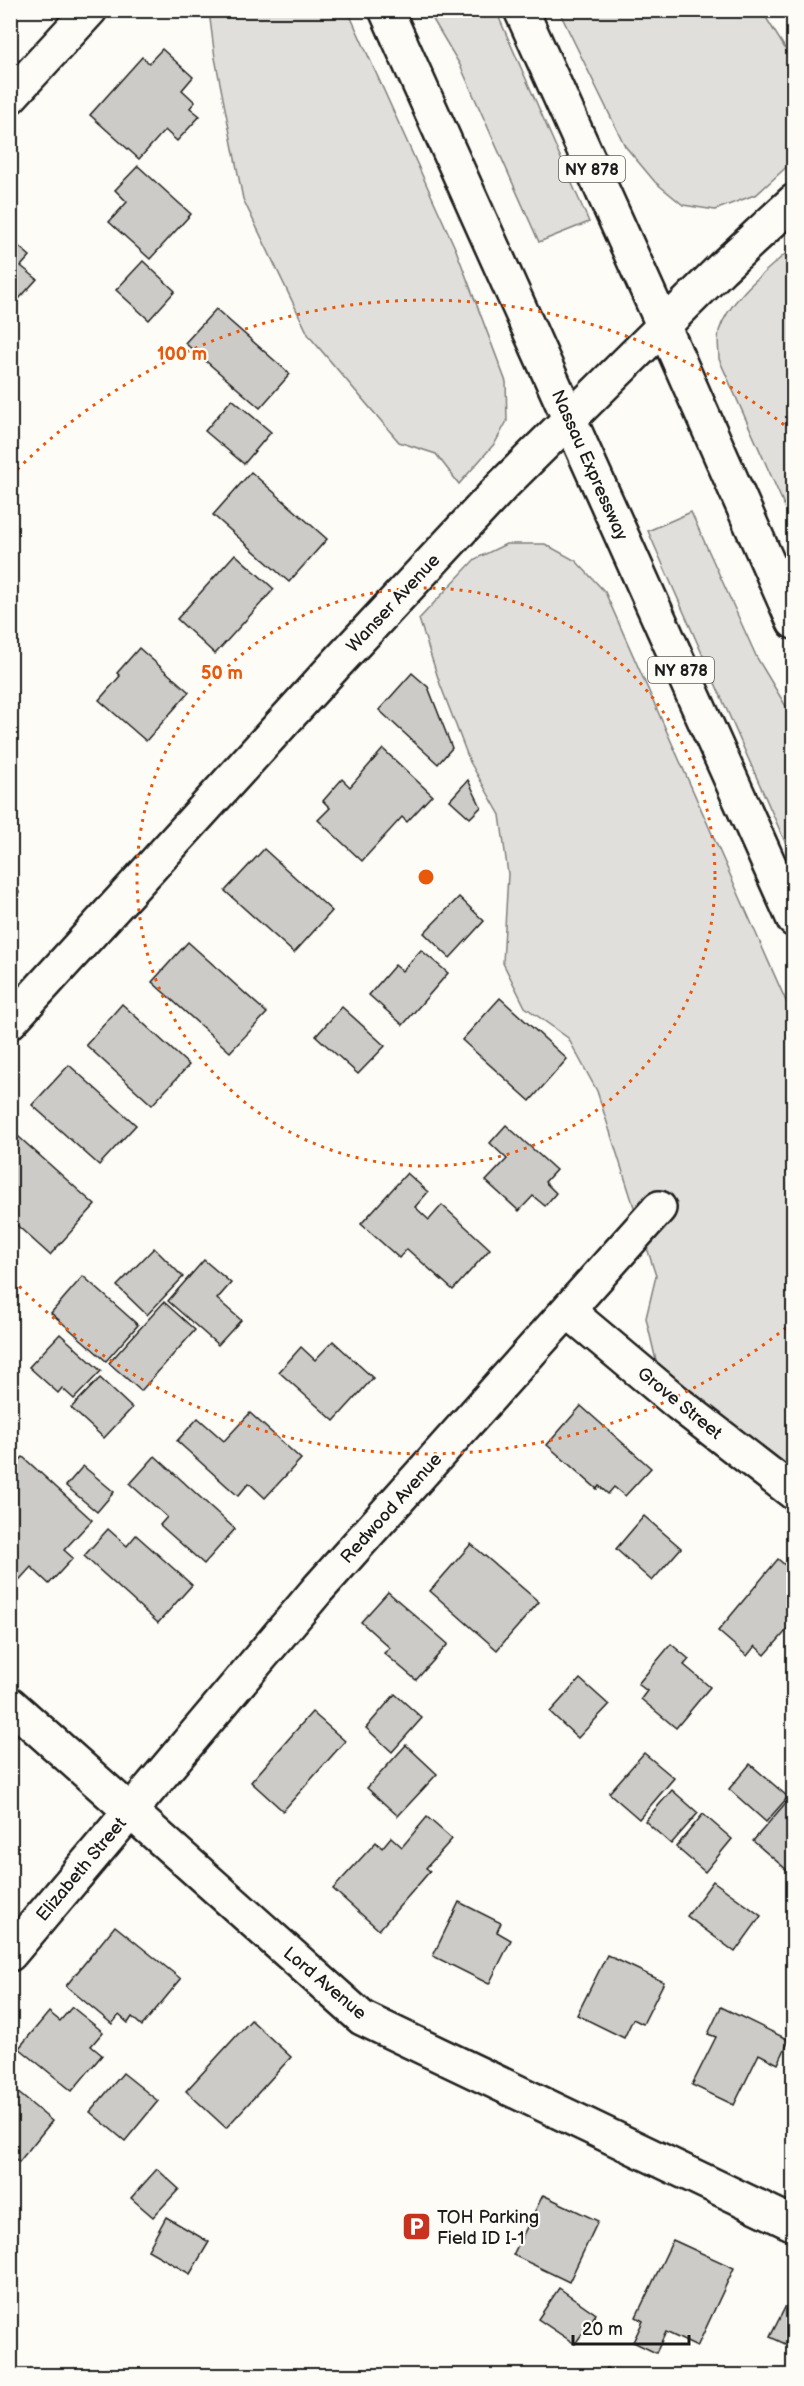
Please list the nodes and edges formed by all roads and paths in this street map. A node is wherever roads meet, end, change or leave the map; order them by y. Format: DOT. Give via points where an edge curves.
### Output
graph roads {
  1 [pos="90,10"];
  2 [pos="386,10"];
  3 [pos="521,10"];
  4 [pos="10,97"];
  5 [pos="794,201"];
  6 [pos="664,327"];
  7 [pos="570,420"];
  8 [pos="794,622"];
  9 [pos="794,920"];
  10 [pos="10,1022"];
  11 [pos="658,1208"];
  12 [pos="568,1311"];
  13 [pos="794,1493"];
  14 [pos="10,1704"];
  15 [pos="129,1812"];
  16 [pos="10,1954"];
  17 [pos="794,2224"];
  1 -- 4 [label="main road"];
  2 -- 7 [label="main road, Nassau Expressway / NY 878"];
  3 -- 6 [label="main road, NY 878"];
  5 -- 6 [label="main road, Wanser Avenue"];
  6 -- 7 [label="main road, Wanser Avenue"];
  6 -- 8 [label="main road, NY 878"];
  7 -- 9 [label="main road, Nassau Expressway / NY 878"];
  7 -- 10 [label="main road, Wanser Avenue" via="423,570"];
  11 -- 12 [label="main road, Redwood Avenue"];
  12 -- 13 [label="main road, Grove Street"];
  12 -- 15 [label="main road, Redwood Avenue" via="318,1589"];
  14 -- 15 [label="main road, Lord Avenue"];
  15 -- 16 [label="main road, Elizabeth Street"];
  15 -- 17 [label="main road, Lord Avenue" via="362,2018"];
}
